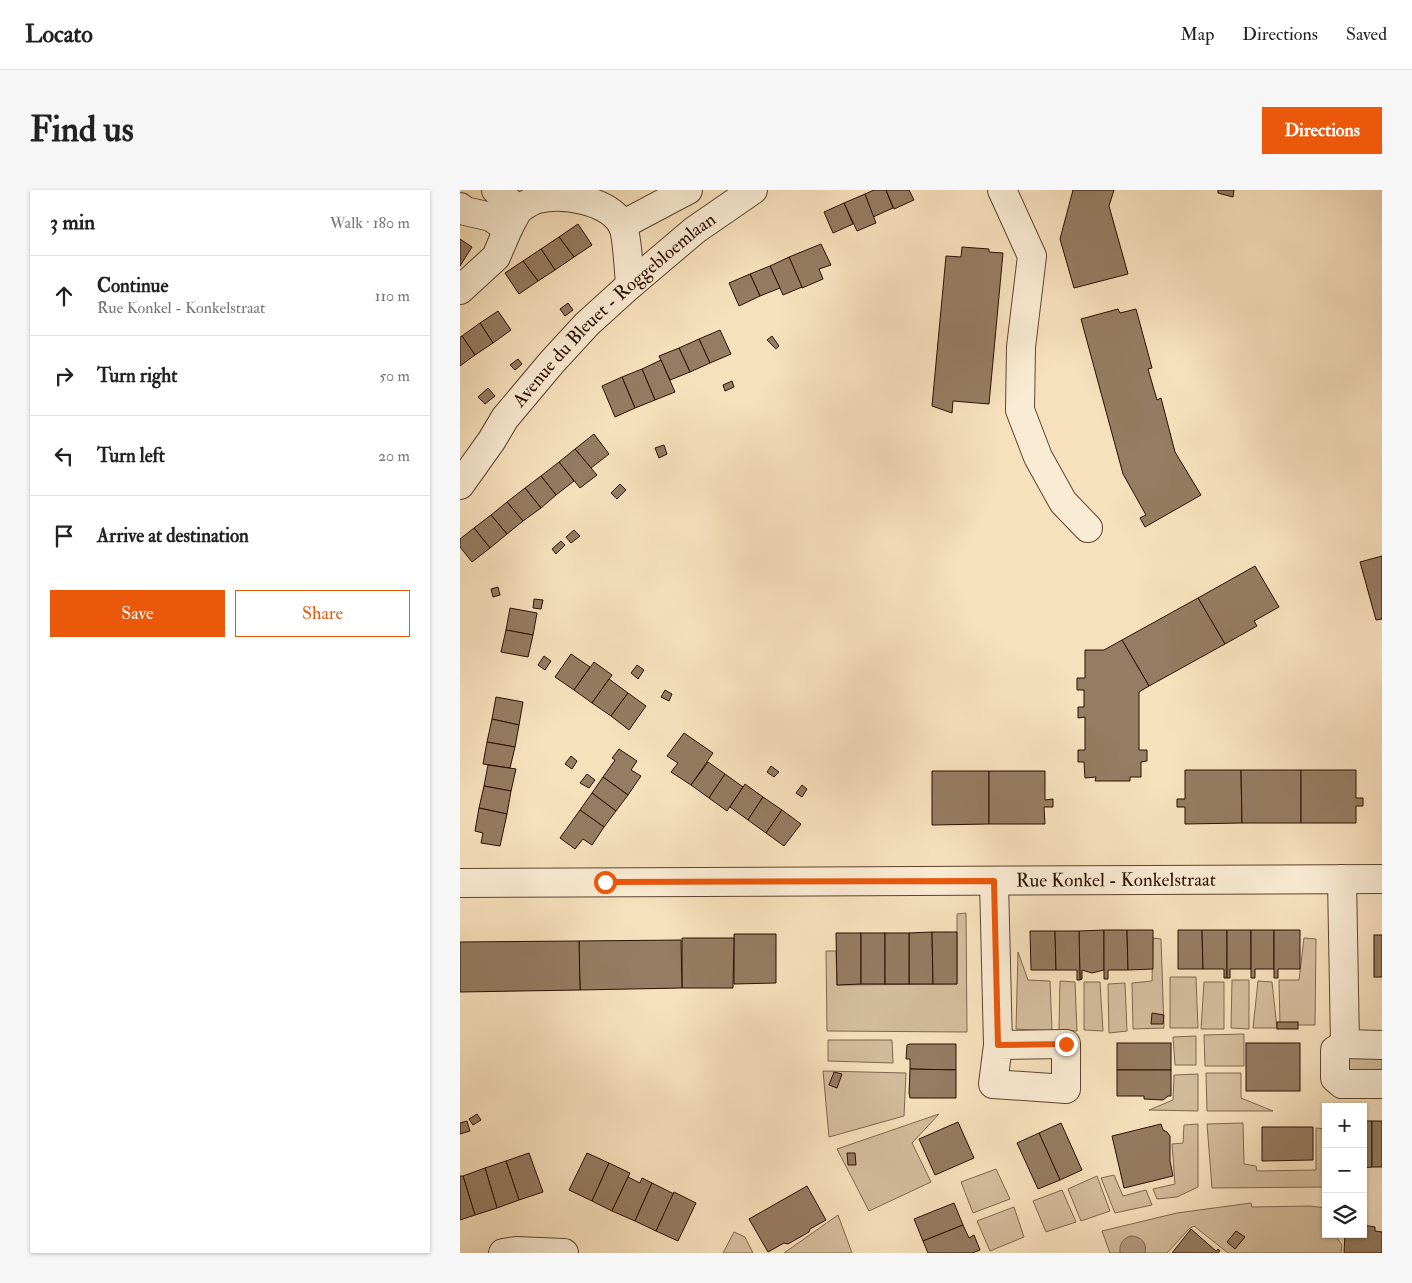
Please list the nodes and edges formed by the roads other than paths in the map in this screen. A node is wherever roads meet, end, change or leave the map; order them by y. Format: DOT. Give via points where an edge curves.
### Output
graph roads {
  1 [pos="496,190"];
  2 [pos="688,190"];
  3 [pos="753,190"];
  4 [pos="1002,190"];
  5 [pos="460,206"];
  6 [pos="525,207"];
  7 [pos="622,225"];
  8 [pos="630,285"];
  9 [pos="460,290"];
  10 [pos="505,418"];
  11 [pos="460,451"];
  12 [pos="460,485"];
  13 [pos="1088,528"];
  14 [pos="1342,879"];
  15 [pos="1382,879"];
  16 [pos="994,881"];
  17 [pos="460,883"];
  18 [pos="1345,1044"];
  19 [pos="998,1045"];
  20 [pos="1382,1045"];
  21 [pos="1382,1084"];
  22 [pos="503,1253"];
  23 [pos="564,1253"];
  1 -- 6 [label="street"];
  2 -- 7 [label="street, Avenue du Bleuet - Roggebloemlaan"];
  3 -- 8 [label="street, Avenue du Bleuet - Roggebloemlaan" via="695,230"];
  4 -- 13 [label="street" via="1032,256 1022,347 1020,410 1038,456 1063,502"];
  5 -- 6 [label="street" via="465,211 491,217"];
  6 -- 7 [label="street" via="580,199 604,208"];
  6 -- 9 [label="street" via="496,256"];
  7 -- 8 [label="street"];
  8 -- 10 [label="street, Avenue du Bleuet - Roggebloemlaan" via="587,324"];
  10 -- 11 [label="street, Avenue du Bleuet - Roggebloemlaan"];
  10 -- 12 [label="street, Avenue du Bleuet - Roggebloemlaan"];
  14 -- 15 [label="street, Rue Konkel - Konkelstraat"];
  14 -- 16 [label="street, Rue Konkel - Konkelstraat"];
  14 -- 18 [label="street"];
  16 -- 17 [label="street, Rue Konkel - Konkelstraat"];
  16 -- 19 [label="street"];
  18 -- 20 [label="street"];
  18 -- 21 [label="street" via="1335,1050 1335,1078 1342,1084"];
  22 -- 23 [label="street"];
}
